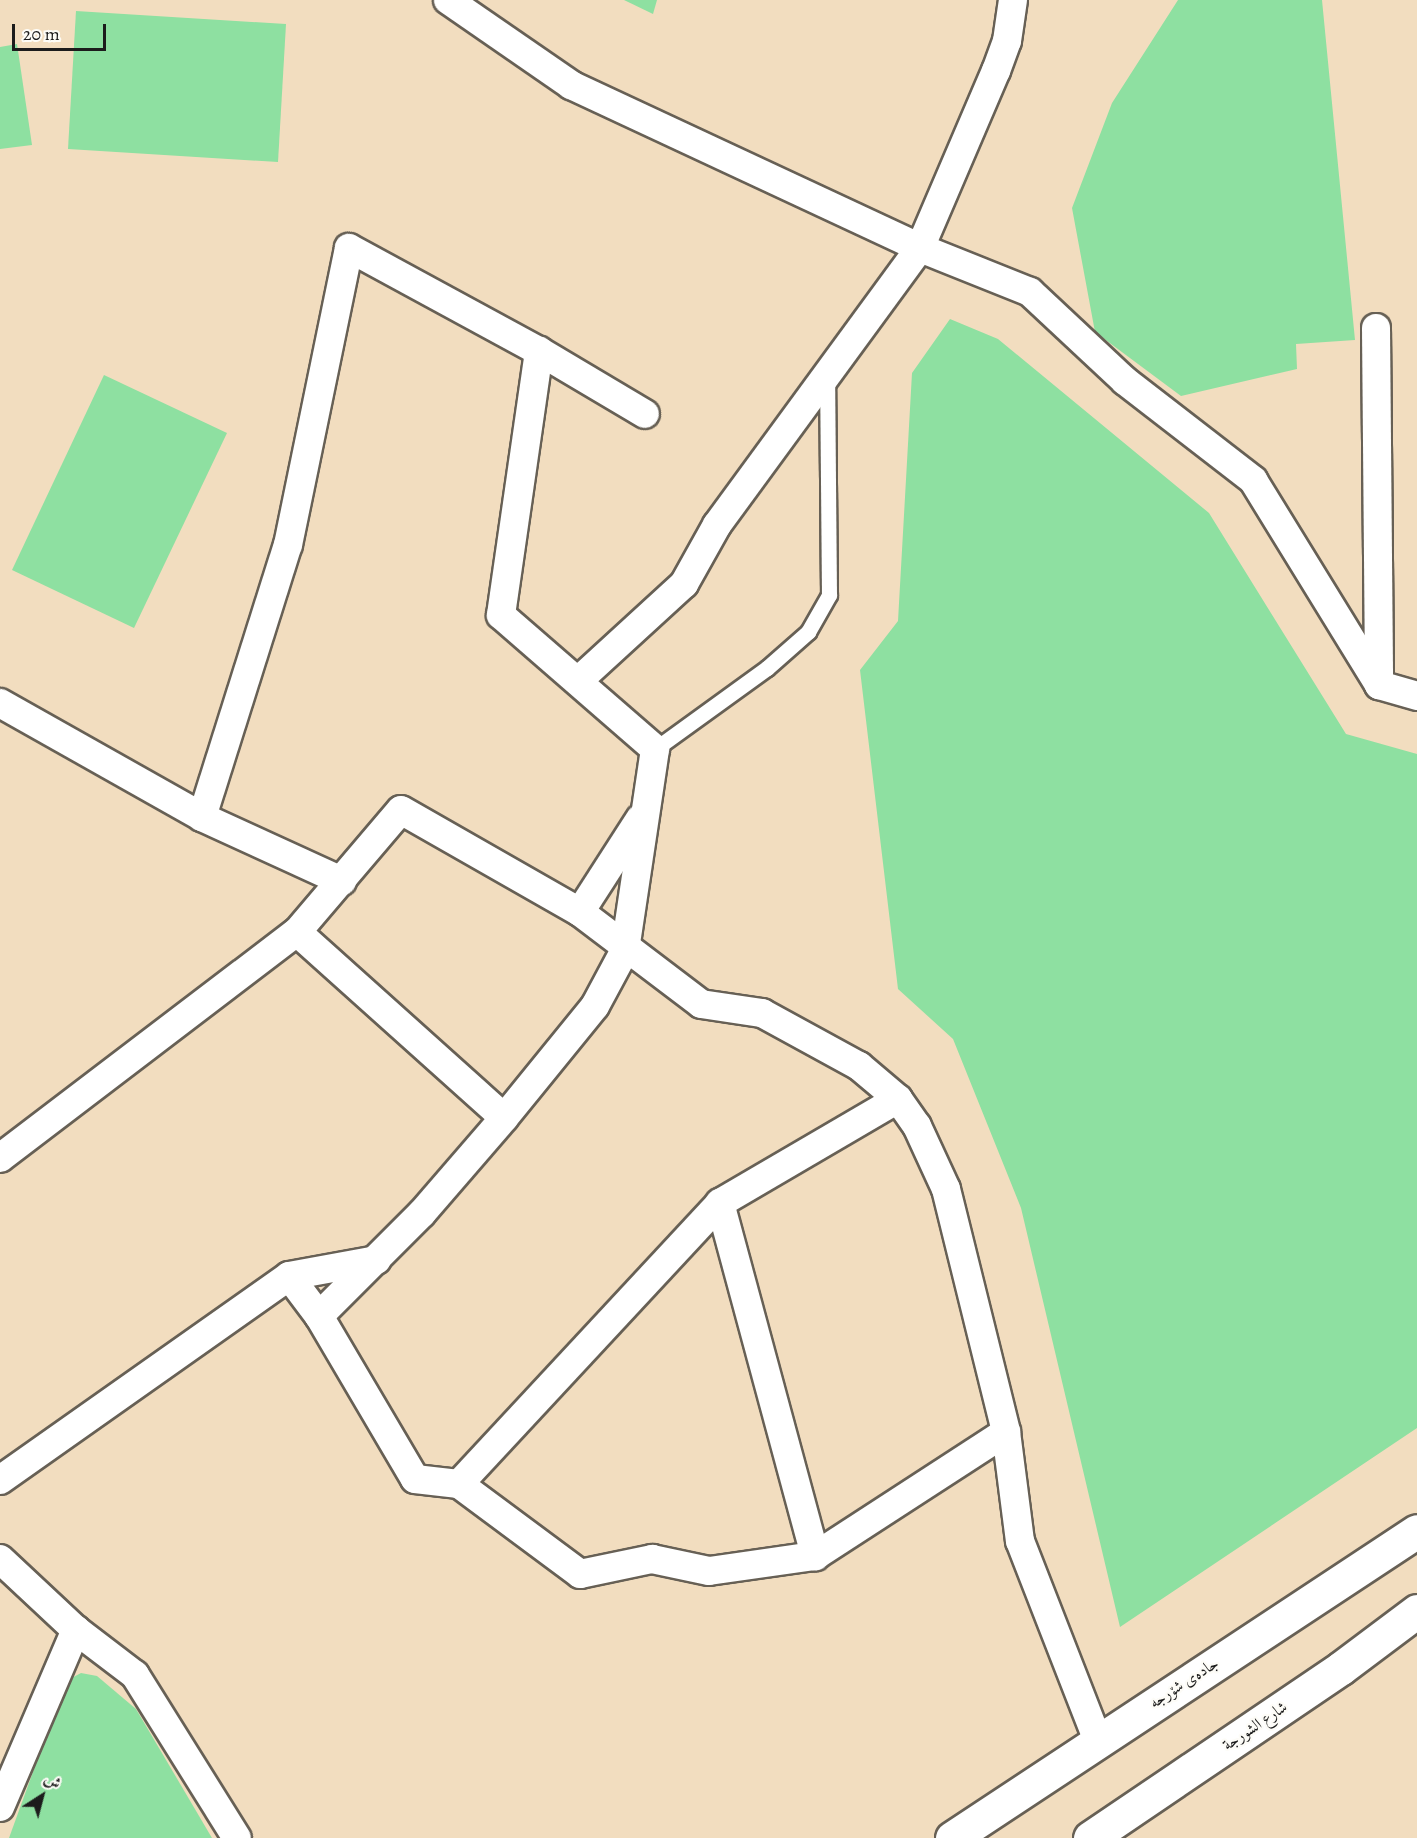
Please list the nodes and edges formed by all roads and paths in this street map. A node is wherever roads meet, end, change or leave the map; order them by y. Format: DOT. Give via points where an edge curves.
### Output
graph roads {
  1 [pos="448,0"];
  2 [pos="1013,0"];
  3 [pos="920,248"];
  4 [pos="1376,328"];
  5 [pos="539,351"];
  6 [pos="826,371"];
  7 [pos="645,414"];
  8 [pos="578,681"];
  9 [pos="1379,685"];
  10 [pos="1417,696"];
  11 [pos="0,703"];
  12 [pos="655,749"];
  13 [pos="646,809"];
  14 [pos="202,817"];
  15 [pos="342,881"];
  16 [pos="580,912"];
  17 [pos="297,932"];
  18 [pos="625,950"];
  19 [pos="897,1099"];
  20 [pos="504,1118"];
  21 [pos="0,1158"];
  22 [pos="720,1203"];
  23 [pos="377,1260"];
  24 [pos="289,1276"];
  25 [pos="320,1316"];
  26 [pos="1006,1432"];
  27 [pos="0,1480"];
  28 [pos="459,1484"];
  29 [pos="1417,1532"];
  30 [pos="815,1556"];
  31 [pos="0,1559"];
  32 [pos="1417,1611"];
  33 [pos="76,1630"];
  34 [pos="1097,1739"];
  35 [pos="0,1807"];
  36 [pos="237,1838"];
  37 [pos="952,1838"];
  38 [pos="1090,1838"];
  1 -- 3 [label="street" via="571,85"];
  2 -- 3 [label="street" via="1007,41 996,71"];
  3 -- 6 [label="street"];
  3 -- 9 [label="street" via="1030,292 1125,381 1253,480"];
  4 -- 9 [label="street"];
  5 -- 7 [label="street"];
  5 -- 8 [label="street" via="501,615"];
  5 -- 14 [label="street" via="349,248 288,545"];
  6 -- 8 [label="street" via="717,525 684,584"];
  6 -- 12 [label="lane" via="829,595 808,632 767,668"];
  8 -- 12 [label="street"];
  9 -- 10 [label="street"];
  11 -- 14 [label="street"];
  12 -- 13 [label="street"];
  13 -- 16 [label="street"];
  13 -- 18 [label="street"];
  14 -- 15 [label="street"];
  15 -- 16 [label="street" via="401,810"];
  15 -- 17 [label="street"];
  16 -- 18 [label="street"];
  17 -- 20 [label="street"];
  17 -- 21 [label="street"];
  18 -- 19 [label="street" via="701,1004 762,1013 821,1043 859,1066"];
  18 -- 20 [label="street" via="595,1006"];
  19 -- 22 [label="street"];
  19 -- 26 [label="street" via="917,1126 946,1189"];
  20 -- 23 [label="street"];
  22 -- 28 [label="street"];
  22 -- 30 [label="street"];
  23 -- 24 [label="street"];
  23 -- 25 [label="street"];
  24 -- 25 [label="street"];
  24 -- 27 [label="street"];
  25 -- 28 [label="street" via="415,1479"];
  26 -- 30 [label="street"];
  26 -- 34 [label="street" via="1020,1540"];
  28 -- 30 [label="street" via="580,1574 652,1559 709,1571"];
  29 -- 34 [label="main road, جادەی شۆرجە"];
  31 -- 33 [label="street"];
  32 -- 38 [label="main road, شارع الشورجة" via="1341,1668"];
  33 -- 35 [label="street"];
  33 -- 36 [label="street" via="135,1676"];
  34 -- 37 [label="main road, جادەی شۆرجە"];
}
